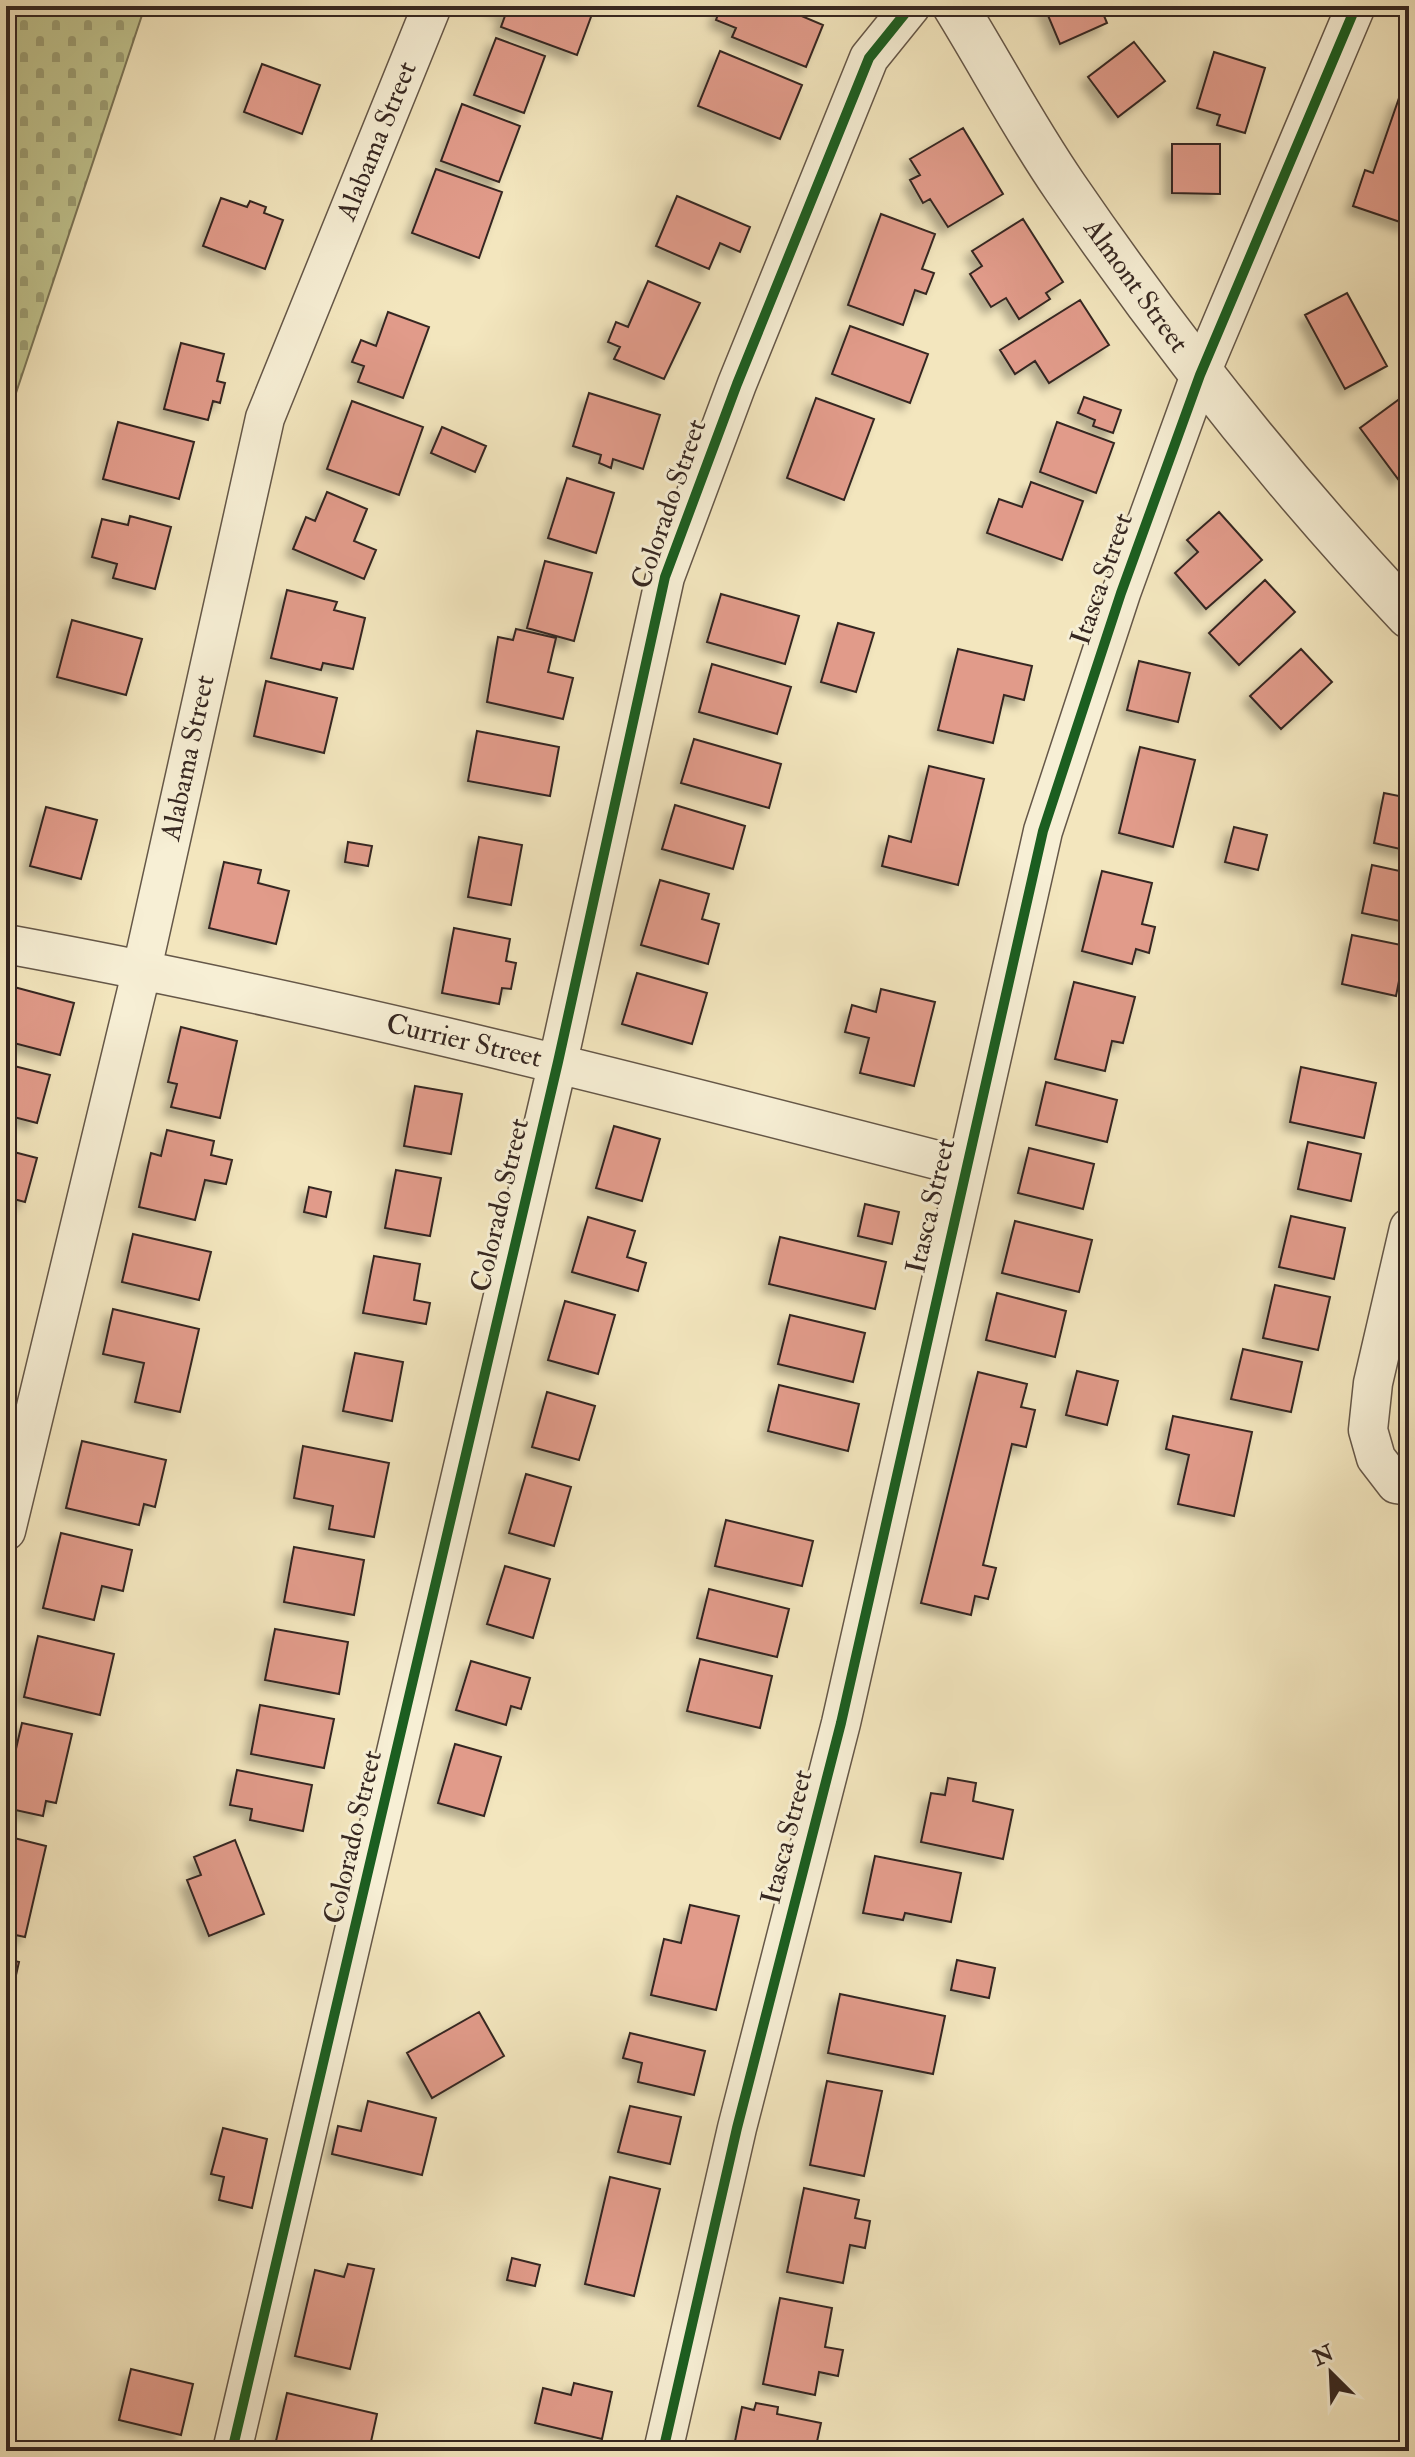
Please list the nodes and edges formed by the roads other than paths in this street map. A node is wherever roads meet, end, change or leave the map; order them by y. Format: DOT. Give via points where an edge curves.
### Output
graph roads {
  1 [pos="432,6"];
  2 [pos="911,6"];
  3 [pos="955,6"];
  4 [pos="1356,6"];
  5 [pos="1200,375"];
  6 [pos="1409,616"];
  7 [pos="6,944"];
  8 [pos="142,969"];
  9 [pos="558,1062"];
  10 [pos="964,1167"];
  11 [pos="1409,1228"];
  12 [pos="1403,1485"];
  13 [pos="6,1531"];
  14 [pos="232,2451"];
  15 [pos="663,2451"];
  1 -- 8 [label="street, Alabama Street" via="265,418"];
  2 -- 9 [label="street, Colorado Street" via="869,58 665,577"];
  3 -- 5 [label="street, Almont Street" via="1064,185"];
  4 -- 5 [label="street, Itasca Street"];
  5 -- 6 [label="street, Almont Street" via="1303,501"];
  5 -- 10 [label="street, Itasca Street" via="1043,831"];
  7 -- 8 [label="street, Currier Street"];
  8 -- 9 [label="street, Currier Street"];
  8 -- 13 [label="street, Alabama Street"];
  9 -- 10 [label="street, Currier Street"];
  9 -- 14 [label="street, Colorado Street"];
  10 -- 15 [label="street, Itasca Street" via="841,1723 737,2128"];
  11 -- 12 [label="street" via="1373,1383 1368,1430 1376,1458"];
}
